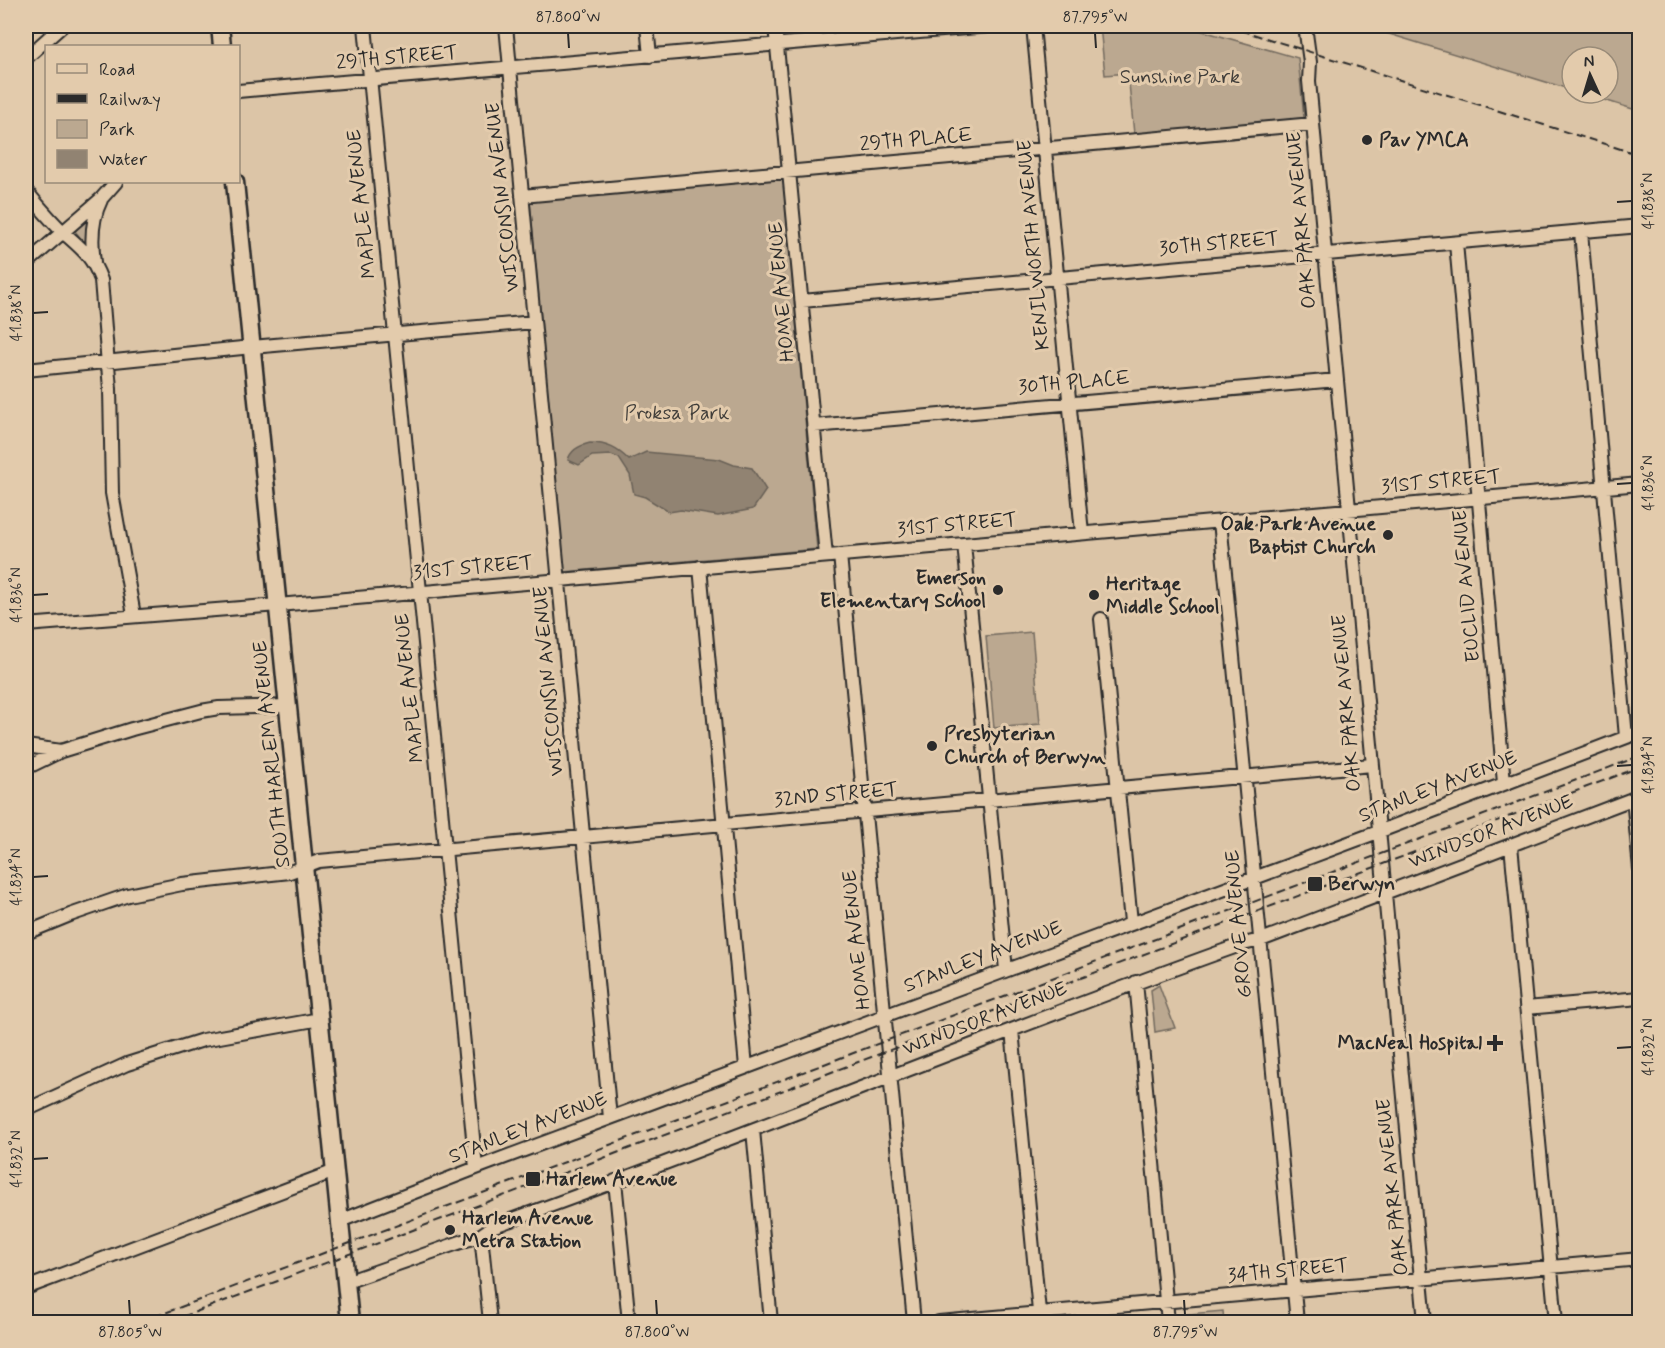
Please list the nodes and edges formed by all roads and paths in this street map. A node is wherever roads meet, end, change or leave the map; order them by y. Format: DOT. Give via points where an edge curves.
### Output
graph roads {
  1 [pos="62,26"];
  2 [pos="220,26"];
  3 [pos="364,26"];
  4 [pos="506,26"];
  5 [pos="647,26"];
  6 [pos="775,26"];
  7 [pos="989,26"];
  8 [pos="1033,26"];
  9 [pos="1304,26"];
  10 [pos="222,45"];
  11 [pos="777,46"];
  12 [pos="650,56"];
  13 [pos="26,58"];
  14 [pos="510,67"];
  15 [pos="370,80"];
  16 [pos="240,91"];
  17 [pos="1313,124"];
  18 [pos="1045,148"];
  19 [pos="790,171"];
  20 [pos="115,183"];
  21 [pos="235,183"];
  22 [pos="26,191"];
  23 [pos="522,196"];
  24 [pos="101,199"];
  25 [pos="1640,226"];
  26 [pos="63,232"];
  27 [pos="1581,232"];
  28 [pos="1456,243"];
  29 [pos="1325,254"];
  30 [pos="95,263"];
  31 [pos="26,264"];
  32 [pos="1057,278"];
  33 [pos="802,301"];
  34 [pos="534,322"];
  35 [pos="395,334"];
  36 [pos="252,347"];
  37 [pos="107,362"];
  38 [pos="26,370"];
  39 [pos="1337,380"];
  40 [pos="1068,403"];
  41 [pos="814,426"];
  42 [pos="1640,484"];
  43 [pos="1604,487"];
  44 [pos="1478,498"];
  45 [pos="1348,510"];
  46 [pos="1220,521"];
  47 [pos="1082,533"];
  48 [pos="964,544"];
  49 [pos="840,555"];
  50 [pos="826,556"];
  51 [pos="700,567"];
  52 [pos="559,580"];
  53 [pos="420,592"];
  54 [pos="278,604"];
  55 [pos="134,615"];
  56 [pos="1101,619"];
  57 [pos="26,625"];
  58 [pos="288,706"];
  59 [pos="1640,732"];
  60 [pos="1626,737"];
  61 [pos="26,746"];
  62 [pos="61,751"];
  63 [pos="1372,765"];
  64 [pos="26,768"];
  65 [pos="1245,777"];
  66 [pos="1503,783"];
  67 [pos="1118,789"];
  68 [pos="1636,797"];
  69 [pos="990,801"];
  70 [pos="864,812"];
  71 [pos="724,825"];
  72 [pos="1378,831"];
  73 [pos="583,837"];
  74 [pos="1511,845"];
  75 [pos="445,849"];
  76 [pos="304,866"];
  77 [pos="1640,869"];
  78 [pos="1255,877"];
  79 [pos="1384,894"];
  80 [pos="1131,922"];
  81 [pos="26,933"];
  82 [pos="1261,940"];
  83 [pos="1006,970"];
  84 [pos="1136,982"];
  85 [pos="1640,998"];
  86 [pos="1526,1008"];
  87 [pos="884,1015"];
  88 [pos="320,1019"];
  89 [pos="1012,1030"];
  90 [pos="746,1067"];
  91 [pos="890,1075"];
  92 [pos="26,1110"];
  93 [pos="610,1118"];
  94 [pos="753,1130"];
  95 [pos="476,1168"];
  96 [pos="335,1171"];
  97 [pos="615,1181"];
  98 [pos="340,1221"];
  99 [pos="481,1235"];
  100 [pos="1640,1259"];
  101 [pos="1551,1267"];
  102 [pos="1421,1278"];
  103 [pos="346,1282"];
  104 [pos="26,1288"];
  105 [pos="1294,1290"];
  106 [pos="1166,1301"];
  107 [pos="1040,1318"];
  108 [pos="350,1323"];
  109 [pos="490,1323"];
  110 [pos="629,1323"];
  111 [pos="771,1323"];
  112 [pos="914,1323"];
  113 [pos="939,1323"];
  114 [pos="1168,1323"];
  115 [pos="1297,1323"];
  116 [pos="1425,1323"];
  117 [pos="1556,1323"];
  1 -- 13 [label="street"];
  2 -- 10 [label="main road"];
  3 -- 15 [label="street, MAPLE AVENUE"];
  4 -- 14 [label="street, WISCONSIN AVENUE"];
  5 -- 12 [label="street"];
  6 -- 11 [label="street, HOME AVENUE"];
  7 -- 11 [label="street, 29TH STREET"];
  8 -- 18 [label="street, KENILWORTH AVENUE"];
  9 -- 17 [label="street, OAK PARK AVENUE" via="1300,37"];
  11 -- 12 [label="street, 29TH STREET"];
  11 -- 19 [label="street, HOME AVENUE"];
  12 -- 14 [label="street, 29TH STREET"];
  14 -- 15 [label="street, 29TH STREET"];
  14 -- 23 [label="street, WISCONSIN AVENUE"];
  15 -- 16 [label="street, 29TH STREET"];
  15 -- 35 [label="street, MAPLE AVENUE"];
  17 -- 18 [label="street, 29TH PLACE"];
  17 -- 29 [label="street, OAK PARK AVENUE"];
  18 -- 19 [label="street, 29TH PLACE"];
  18 -- 32 [label="street, KENILWORTH AVENUE"];
  19 -- 23 [label="street, 29TH PLACE"];
  19 -- 33 [label="street, HOME AVENUE"];
  20 -- 24 [label="street"];
  21 -- 36 [label="main road, SOUTH HARLEM AVENUE"];
  22 -- 26 [label="street"];
  23 -- 34 [label="street, WISCONSIN AVENUE"];
  24 -- 26 [label="street"];
  24 -- 30 [label="street" via="93,225"];
  25 -- 27 [label="street, 30TH STREET"];
  26 -- 30 [label="street"];
  26 -- 31 [label="street"];
  27 -- 28 [label="street, 30TH STREET"];
  27 -- 43 [label="street"];
  28 -- 29 [label="street, 30TH STREET"];
  28 -- 44 [label="street, EUCLID AVENUE"];
  29 -- 32 [label="street, 30TH STREET"];
  29 -- 39 [label="street, OAK PARK AVENUE"];
  30 -- 37 [label="street" via="103,295"];
  32 -- 33 [label="street, 30TH STREET"];
  32 -- 40 [label="street, KENILWORTH AVENUE"];
  33 -- 41 [label="street, HOME AVENUE"];
  34 -- 35 [label="street"];
  34 -- 52 [label="street, WISCONSIN AVENUE"];
  35 -- 36 [label="street"];
  35 -- 53 [label="street, MAPLE AVENUE"];
  36 -- 37 [label="street"];
  36 -- 54 [label="main road, SOUTH HARLEM AVENUE"];
  37 -- 38 [label="street"];
  37 -- 55 [label="street" via="112,493"];
  39 -- 40 [label="street, 30TH PLACE"];
  39 -- 45 [label="street, OAK PARK AVENUE"];
  40 -- 41 [label="street, 30TH PLACE"];
  40 -- 47 [label="street, KENILWORTH AVENUE"];
  41 -- 50 [label="street, HOME AVENUE"];
  42 -- 43 [label="street, 31ST STREET"];
  43 -- 44 [label="street, 31ST STREET"];
  43 -- 60 [label="street"];
  44 -- 45 [label="street, 31ST STREET"];
  44 -- 66 [label="street, EUCLID AVENUE"];
  45 -- 46 [label="street, 31ST STREET"];
  45 -- 63 [label="street, OAK PARK AVENUE"];
  46 -- 47 [label="street, 31ST STREET"];
  46 -- 65 [label="street, GROVE AVENUE"];
  47 -- 48 [label="street, 31ST STREET"];
  48 -- 49 [label="street, 31ST STREET"];
  48 -- 69 [label="street"];
  49 -- 50 [label="street, 31ST STREET"];
  49 -- 70 [label="street, HOME AVENUE"];
  50 -- 51 [label="street, 31ST STREET"];
  51 -- 52 [label="street, 31ST STREET"];
  51 -- 71 [label="street"];
  52 -- 53 [label="street, 31ST STREET"];
  52 -- 73 [label="street, WISCONSIN AVENUE"];
  53 -- 54 [label="street, 31ST STREET"];
  53 -- 75 [label="street, MAPLE AVENUE"];
  54 -- 55 [label="street, 31ST STREET"];
  54 -- 58 [label="main road, SOUTH HARLEM AVENUE"];
  55 -- 57 [label="street, 31ST STREET"];
  56 -- 67 [label="street"];
  58 -- 62 [label="street" via="201,711"];
  58 -- 76 [label="main road, SOUTH HARLEM AVENUE"];
  59 -- 60 [label="street, STANLEY AVENUE"];
  60 -- 66 [label="street, STANLEY AVENUE"];
  61 -- 62 [label="street"];
  62 -- 64 [label="street"];
  63 -- 65 [label="street, 32ND STREET"];
  63 -- 72 [label="street, OAK PARK AVENUE"];
  65 -- 67 [label="street, 32ND STREET"];
  65 -- 78 [label="street, GROVE AVENUE"];
  66 -- 72 [label="street, STANLEY AVENUE"];
  67 -- 69 [label="street, 32ND STREET"];
  67 -- 80 [label="street"];
  68 -- 74 [label="street, WINDSOR AVENUE"];
  68 -- 77 [label="street"];
  69 -- 70 [label="street, 32ND STREET"];
  69 -- 83 [label="street"];
  70 -- 71 [label="street, 32ND STREET"];
  70 -- 87 [label="street, HOME AVENUE"];
  71 -- 73 [label="street, 32ND STREET"];
  71 -- 90 [label="street"];
  72 -- 78 [label="street, STANLEY AVENUE"];
  72 -- 79 [label="street, OAK PARK AVENUE"];
  73 -- 75 [label="street, 32ND STREET"];
  73 -- 93 [label="street, WISCONSIN AVENUE"];
  74 -- 79 [label="street, WINDSOR AVENUE"];
  74 -- 86 [label="street"];
  75 -- 76 [label="street, 32ND STREET" via="319,861"];
  75 -- 95 [label="street, MAPLE AVENUE"];
  76 -- 81 [label="street, 32ND STREET" via="290,872 182,884 128,895"];
  76 -- 88 [label="main road, SOUTH HARLEM AVENUE"];
  78 -- 80 [label="street, STANLEY AVENUE"];
  78 -- 82 [label="street, GROVE AVENUE"];
  79 -- 82 [label="street, WINDSOR AVENUE"];
  79 -- 102 [label="street, OAK PARK AVENUE"];
  80 -- 83 [label="street, STANLEY AVENUE"];
  82 -- 84 [label="street, WINDSOR AVENUE"];
  82 -- 105 [label="street, GROVE AVENUE"];
  83 -- 87 [label="street, STANLEY AVENUE"];
  84 -- 89 [label="street, WINDSOR AVENUE"];
  84 -- 106 [label="street"];
  85 -- 86 [label="street"];
  86 -- 101 [label="street"];
  87 -- 90 [label="street, STANLEY AVENUE"];
  87 -- 91 [label="street, HOME AVENUE"];
  88 -- 92 [label="street" via="203,1040 127,1064"];
  88 -- 96 [label="main road, SOUTH HARLEM AVENUE"];
  89 -- 91 [label="street, WINDSOR AVENUE"];
  89 -- 107 [label="street"];
  90 -- 93 [label="street, STANLEY AVENUE"];
  91 -- 94 [label="street, WINDSOR AVENUE"];
  91 -- 112 [label="street, HOME AVENUE"];
  93 -- 95 [label="street, STANLEY AVENUE"];
  94 -- 97 [label="street, WINDSOR AVENUE"];
  94 -- 111 [label="street"];
  95 -- 98 [label="street, STANLEY AVENUE"];
  96 -- 98 [label="main road, SOUTH HARLEM AVENUE"];
  96 -- 104 [label="street"];
  97 -- 99 [label="street, WINDSOR AVENUE" via="494,1226"];
  97 -- 110 [label="street"];
  98 -- 103 [label="main road, SOUTH HARLEM AVENUE"];
  99 -- 103 [label="street, WINDSOR AVENUE"];
  99 -- 109 [label="street"];
  100 -- 101 [label="street, 34TH STREET"];
  101 -- 102 [label="street, 34TH STREET"];
  101 -- 117 [label="street"];
  102 -- 105 [label="street, 34TH STREET"];
  102 -- 116 [label="street, OAK PARK AVENUE"];
  103 -- 108 [label="main road, SOUTH HARLEM AVENUE"];
  105 -- 106 [label="street, 34TH STREET"];
  105 -- 115 [label="street, GROVE AVENUE"];
  106 -- 107 [label="street, 34TH STREET"];
  106 -- 114 [label="street"];
  107 -- 113 [label="street, 34TH STREET"];
}
